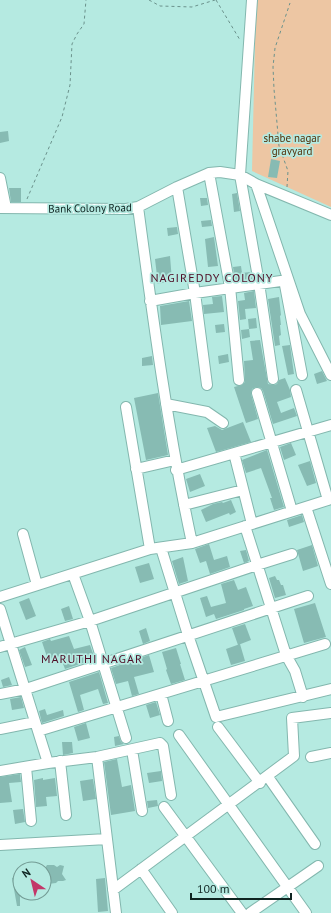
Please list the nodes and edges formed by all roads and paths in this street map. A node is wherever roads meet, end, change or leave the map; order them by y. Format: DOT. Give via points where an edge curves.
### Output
graph roads {
  1 [pos="86,0"];
  2 [pos="149,0"];
  3 [pos="216,0"];
  4 [pos="252,0"];
  5 [pos="290,3"];
  6 [pos="249,49"];
  7 [pos="209,173"];
  8 [pos="240,175"];
  9 [pos="0,178"];
  10 [pos="256,184"];
  11 [pos="177,187"];
  12 [pos="285,196"];
  13 [pos="138,207"];
  14 [pos="3,208"];
  15 [pos="23,209"];
  16 [pos="331,215"];
  17 [pos="286,280"];
  18 [pos="259,283"];
  19 [pos="230,287"];
  20 [pos="195,293"];
  21 [pos="150,301"];
  22 [pos="302,375"];
  23 [pos="331,375"];
  24 [pos="273,379"];
  25 [pos="239,380"];
  26 [pos="206,385"];
  27 [pos="296,390"];
  28 [pos="257,393"];
  29 [pos="166,404"];
  30 [pos="126,407"];
  31 [pos="223,423"];
  32 [pos="331,425"];
  33 [pos="309,432"];
  34 [pos="271,442"];
  35 [pos="234,453"];
  36 [pos="176,465"];
  37 [pos="136,469"];
  38 [pos="243,490"];
  39 [pos="330,499"];
  40 [pos="184,505"];
  41 [pos="306,507"];
  42 [pos="292,511"];
  43 [pos="249,525"];
  44 [pos="23,534"];
  45 [pos="192,543"];
  46 [pos="161,548"];
  47 [pos="150,549"];
  48 [pos="292,554"];
  49 [pos="257,565"];
  50 [pos="73,574"];
  51 [pos="331,584"];
  52 [pos="37,585"];
  53 [pos="175,593"];
  54 [pos="308,596"];
  55 [pos="0,597"];
  56 [pos="270,608"];
  57 [pos="0,609"];
  58 [pos="90,621"];
  59 [pos="188,635"];
  60 [pos="10,643"];
  61 [pos="325,644"];
  62 [pos="0,646"];
  63 [pos="286,655"];
  64 [pos="103,664"];
  65 [pos="204,680"];
  66 [pos="26,689"];
  67 [pos="331,689"];
  68 [pos="0,694"];
  69 [pos="161,694"];
  70 [pos="303,697"];
  71 [pos="117,707"];
  72 [pos="331,713"];
  73 [pos="168,721"];
  74 [pos="37,727"];
  75 [pos="218,727"];
  76 [pos="0,728"];
  77 [pos="179,735"];
  78 [pos="126,738"];
  79 [pos="132,750"];
  80 [pos="331,756"];
  81 [pos="97,757"];
  82 [pos="311,757"];
  83 [pos="60,761"];
  84 [pos="48,763"];
  85 [pos="26,766"];
  86 [pos="0,771"];
  87 [pos="264,780"];
  88 [pos="171,795"];
  89 [pos="229,805"];
  90 [pos="164,807"];
  91 [pos="142,811"];
  92 [pos="66,815"];
  93 [pos="31,821"];
  94 [pos="185,837"];
  95 [pos="107,839"];
  96 [pos="315,844"];
  97 [pos="0,846"];
  98 [pos="318,866"];
  99 [pos="141,869"];
  100 [pos="288,886"];
  101 [pos="114,890"];
  102 [pos="114,912"];
  103 [pos="172,913"];
  104 [pos="242,913"];
  105 [pos="250,913"];
  106 [pos="306,913"];
  1 -- 15 [label="path" via="84,24 72,44 70,85 62,117"];
  2 -- 3 [label="path" via="160,6 192,7"];
  3 -- 6 [label="path" via="242,43"];
  4 -- 6 [label="street"];
  5 -- 12 [label="path" via="275,48 273,67 279,146 288,171"];
  6 -- 8 [label="street"];
  7 -- 8 [label="street, Bank Colony Road"];
  7 -- 11 [label="street, Bank Colony Road"];
  7 -- 19 [label="street"];
  8 -- 10 [label="street, Bank Colony Road"];
  8 -- 18 [label="street"];
  9 -- 14 [label="street"];
  10 -- 12 [label="street, Bank Colony Road"];
  10 -- 17 [label="street"];
  11 -- 13 [label="street, Bank Colony Road"];
  11 -- 20 [label="street"];
  12 -- 16 [label="street, Bank Colony Road"];
  13 -- 15 [label="street, Bank Colony Road"];
  13 -- 21 [label="street"];
  14 -- 15 [label="street, Bank Colony Road"];
  17 -- 18 [label="street"];
  17 -- 22 [label="street"];
  17 -- 23 [label="street"];
  18 -- 19 [label="street"];
  18 -- 24 [label="street"];
  19 -- 20 [label="street"];
  19 -- 25 [label="street"];
  20 -- 21 [label="street"];
  20 -- 26 [label="street"];
  21 -- 29 [label="street"];
  27 -- 33 [label="street"];
  28 -- 34 [label="street"];
  29 -- 31 [label="street" via="207,412"];
  29 -- 36 [label="street"];
  30 -- 37 [label="street"];
  32 -- 33 [label="street"];
  33 -- 34 [label="street"];
  33 -- 39 [label="street"];
  34 -- 35 [label="street"];
  34 -- 42 [label="street"];
  35 -- 36 [label="street"];
  35 -- 38 [label="street"];
  36 -- 37 [label="street"];
  36 -- 40 [label="street"];
  37 -- 47 [label="street"];
  38 -- 40 [label="street"];
  38 -- 43 [label="street"];
  39 -- 41 [label="street"];
  40 -- 45 [label="street"];
  41 -- 42 [label="street"];
  41 -- 51 [label="street"];
  42 -- 43 [label="street"];
  43 -- 45 [label="street"];
  43 -- 49 [label="street"];
  44 -- 52 [label="street"];
  45 -- 46 [label="street"];
  46 -- 47 [label="street"];
  46 -- 53 [label="street"];
  47 -- 50 [label="street"];
  48 -- 49 [label="street"];
  49 -- 53 [label="street"];
  49 -- 56 [label="street"];
  50 -- 52 [label="street"];
  50 -- 58 [label="street"];
  52 -- 55 [label="street"];
  53 -- 58 [label="street"];
  53 -- 59 [label="street"];
  54 -- 56 [label="street"];
  56 -- 59 [label="street"];
  56 -- 63 [label="street"];
  57 -- 60 [label="street"];
  58 -- 60 [label="street"];
  58 -- 64 [label="street"];
  59 -- 64 [label="street"];
  59 -- 65 [label="street"];
  60 -- 62 [label="street"];
  60 -- 66 [label="street"];
  61 -- 63 [label="street"];
  63 -- 65 [label="street"];
  63 -- 70 [label="street" via="295,671"];
  64 -- 66 [label="street"];
  64 -- 71 [label="street"];
  65 -- 69 [label="street"];
  65 -- 70 [label="street" via="216,718"];
  66 -- 68 [label="street"];
  66 -- 74 [label="street"];
  67 -- 70 [label="street"];
  69 -- 71 [label="street"];
  69 -- 73 [label="street"];
  71 -- 74 [label="street"];
  71 -- 78 [label="street"];
  72 -- 87 [label="street" via="292,718 294,756"];
  74 -- 76 [label="street"];
  74 -- 84 [label="street"];
  75 -- 87 [label="street"];
  77 -- 89 [label="street"];
  79 -- 81 [label="street"];
  79 -- 88 [label="street" via="162,744"];
  79 -- 91 [label="street"];
  80 -- 82 [label="street"];
  81 -- 83 [label="street"];
  81 -- 95 [label="street"];
  83 -- 84 [label="street"];
  83 -- 92 [label="street"];
  84 -- 85 [label="street"];
  85 -- 86 [label="street"];
  85 -- 93 [label="street"];
  87 -- 89 [label="street"];
  87 -- 96 [label="street"];
  89 -- 94 [label="street"];
  89 -- 100 [label="street"];
  90 -- 94 [label="street"];
  94 -- 99 [label="street"];
  94 -- 104 [label="street"];
  95 -- 97 [label="street"];
  95 -- 101 [label="street"];
  98 -- 100 [label="street"];
  99 -- 101 [label="street"];
  99 -- 103 [label="street"];
  100 -- 105 [label="street"];
  100 -- 106 [label="street"];
  101 -- 102 [label="street"];
}
